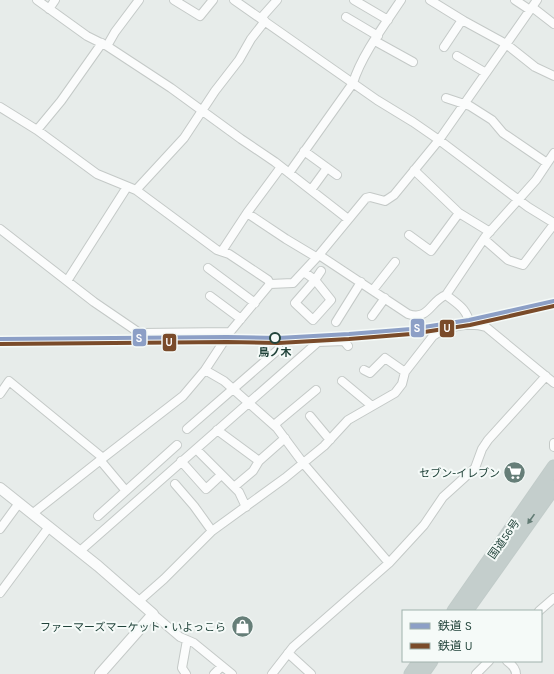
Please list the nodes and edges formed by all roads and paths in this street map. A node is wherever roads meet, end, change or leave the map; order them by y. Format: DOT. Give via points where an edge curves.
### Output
graph roads {
  1 [pos="37,0"];
  2 [pos="55,0"];
  3 [pos="139,0"];
  4 [pos="174,0"];
  5 [pos="213,0"];
  6 [pos="234,0"];
  7 [pos="277,0"];
  8 [pos="354,0"];
  9 [pos="401,0"];
  10 [pos="430,0"];
  11 [pos="514,0"];
  12 [pos="537,0"];
  13 [pos="49,9"];
  14 [pos="531,9"];
  15 [pos="346,17"];
  16 [pos="263,20"];
  17 [pos="388,20"];
  18 [pos="462,20"];
  19 [pos="554,24"];
  20 [pos="376,38"];
  21 [pos="506,44"];
  22 [pos="104,45"];
  23 [pos="444,47"];
  24 [pos="457,56"];
  25 [pos="413,62"];
  26 [pos="486,73"];
  27 [pos="554,76"];
  28 [pos="354,83"];
  29 [pos="446,98"];
  30 [pos="465,103"];
  31 [pos="0,107"];
  32 [pos="203,111"];
  33 [pos="38,130"];
  34 [pos="439,140"];
  35 [pos="304,151"];
  36 [pos="554,153"];
  37 [pos="547,163"];
  38 [pos="281,167"];
  39 [pos="327,168"];
  40 [pos="414,170"];
  41 [pos="289,173"];
  42 [pos="337,175"];
  43 [pos="127,187"];
  44 [pos="136,190"];
  45 [pos="311,190"];
  46 [pos="518,200"];
  47 [pos="247,213"];
  48 [pos="459,213"];
  49 [pos="348,219"];
  50 [pos="554,224"];
  51 [pos="0,229"];
  52 [pos="490,232"];
  53 [pos="409,235"];
  54 [pos="484,239"];
  55 [pos="222,251"];
  56 [pos="318,256"];
  57 [pos="394,262"];
  58 [pos="208,268"];
  59 [pos="322,271"];
  60 [pos="304,272"];
  61 [pos="316,280"];
  62 [pos="67,281"];
  63 [pos="361,282"];
  64 [pos="270,284"];
  65 [pos="372,290"];
  66 [pos="446,295"];
  67 [pos="210,296"];
  68 [pos="385,298"];
  69 [pos="255,302"];
  70 [pos="372,316"];
  71 [pos="241,319"];
  72 [pos="336,322"];
  73 [pos="470,325"];
  74 [pos="230,332"];
  75 [pos="348,346"];
  76 [pos="279,349"];
  77 [pos="205,370"];
  78 [pos="364,370"];
  79 [pos="405,372"];
  80 [pos="546,376"];
  81 [pos="342,381"];
  82 [pos="554,384"];
  83 [pos="233,389"];
  84 [pos="316,390"];
  85 [pos="0,394"];
  86 [pos="248,403"];
  87 [pos="372,406"];
  88 [pos="310,416"];
  89 [pos="274,425"];
  90 [pos="187,430"];
  91 [pos="217,430"];
  92 [pos="285,438"];
  93 [pos="330,440"];
  94 [pos="554,443"];
  95 [pos="177,445"];
  96 [pos="554,447"];
  97 [pos="196,449"];
  98 [pos="101,459"];
  99 [pos="181,461"];
  100 [pos="259,461"];
  101 [pos="303,463"];
  102 [pos="554,467"];
  103 [pos="221,475"];
  104 [pos="175,484"];
  105 [pos="234,487"];
  106 [pos="554,487"];
  107 [pos="0,488"];
  108 [pos="126,491"];
  109 [pos="19,503"];
  110 [pos="246,507"];
  111 [pos="32,514"];
  112 [pos="98,516"];
  113 [pos="49,527"];
  114 [pos="0,529"];
  115 [pos="212,531"];
  116 [pos="80,551"];
  117 [pos="389,563"];
  118 [pos="1,588"];
  119 [pos="554,598"];
  120 [pos="139,601"];
  121 [pos="455,610"];
  122 [pos="467,610"];
  123 [pos="540,610"];
  124 [pos="153,614"];
  125 [pos="187,640"];
  126 [pos="288,653"];
  127 [pos="419,662"];
  128 [pos="431,662"];
  129 [pos="487,662"];
  130 [pos="508,662"];
  131 [pos="222,666"];
  132 [pos="100,674"];
  133 [pos="186,674"];
  134 [pos="214,674"];
  135 [pos="232,674"];
  136 [pos="272,674"];
  137 [pos="311,674"];
  138 [pos="411,674"];
  139 [pos="422,674"];
  140 [pos="476,674"];
  141 [pos="516,674"];
  1 -- 13 [label="street"];
  2 -- 13 [label="street"];
  3 -- 22 [label="street"];
  4 -- 5 [label="street" via="200,16"];
  6 -- 16 [label="street"];
  7 -- 16 [label="street"];
  8 -- 17 [label="street"];
  9 -- 17 [label="street"];
  10 -- 18 [label="street"];
  11 -- 14 [label="street"];
  12 -- 14 [label="street"];
  13 -- 22 [label="street"];
  14 -- 19 [label="street"];
  14 -- 21 [label="street"];
  15 -- 20 [label="street"];
  16 -- 28 [label="street"];
  16 -- 32 [label="street"];
  17 -- 20 [label="street"];
  18 -- 21 [label="street"];
  18 -- 23 [label="street"];
  20 -- 25 [label="street"];
  20 -- 28 [label="street" via="361,64"];
  21 -- 26 [label="street"];
  21 -- 27 [label="street" via="535,66"];
  22 -- 32 [label="street"];
  22 -- 33 [label="street"];
  24 -- 26 [label="street"];
  26 -- 30 [label="street"];
  28 -- 34 [label="street"];
  28 -- 35 [label="street"];
  29 -- 30 [label="street"];
  30 -- 34 [label="street"];
  30 -- 37 [label="street" via="492,120 503,133"];
  31 -- 33 [label="street"];
  32 -- 38 [label="street"];
  32 -- 44 [label="street" via="180,144"];
  33 -- 43 [label="street" via="87,168"];
  34 -- 40 [label="street"];
  34 -- 46 [label="street"];
  35 -- 39 [label="street"];
  35 -- 41 [label="street"];
  36 -- 37 [label="street"];
  37 -- 46 [label="street"];
  38 -- 41 [label="street"];
  38 -- 47 [label="street"];
  39 -- 42 [label="street"];
  39 -- 45 [label="street"];
  40 -- 48 [label="street"];
  40 -- 49 [label="street" via="389,199 385,201 366,198"];
  41 -- 45 [label="street"];
  43 -- 44 [label="street"];
  43 -- 62 [label="street"];
  44 -- 55 [label="street" via="217,250"];
  45 -- 49 [label="street"];
  46 -- 50 [label="street"];
  46 -- 52 [label="street"];
  47 -- 55 [label="street"];
  47 -- 56 [label="street"];
  48 -- 52 [label="street"];
  48 -- 53 [label="street" via="431,251"];
  49 -- 56 [label="street"];
  50 -- 54 [label="street" via="523,265 508,260"];
  51 -- 62 [label="street"];
  52 -- 54 [label="street"];
  54 -- 66 [label="street"];
  55 -- 64 [label="street" via="268,280"];
  56 -- 60 [label="street"];
  56 -- 63 [label="street"];
  57 -- 65 [label="street"];
  58 -- 69 [label="street"];
  59 -- 61 [label="street"];
  60 -- 61 [label="street"];
  60 -- 64 [label="street" via="293,283"];
  61 -- 61 [label="street" via="331,300 313,320 295,303"];
  62 -- 74 [label="street" via="126,325 142,333"];
  63 -- 65 [label="street"];
  63 -- 72 [label="street"];
  64 -- 69 [label="street"];
  65 -- 68 [label="street"];
  66 -- 68 [label="street" via="426,313 415,316"];
  66 -- 73 [label="street" via="463,308"];
  67 -- 71 [label="street"];
  68 -- 70 [label="street"];
  69 -- 71 [label="street"];
  71 -- 74 [label="street"];
  73 -- 79 [label="street" via="438,332"];
  73 -- 80 [label="street" via="486,327"];
  74 -- 77 [label="street"];
  75 -- 86 [label="street" via="344,341 318,342"];
  76 -- 83 [label="street"];
  77 -- 83 [label="street"];
  77 -- 98 [label="street" via="183,396"];
  78 -- 79 [label="street" via="370,373 385,358"];
  79 -- 87 [label="street" via="402,384 395,393"];
  80 -- 82 [label="street"];
  80 -- 117 [label="street" via="488,440 475,468 442,497 424,525"];
  81 -- 87 [label="street"];
  83 -- 86 [label="street"];
  83 -- 90 [label="street"];
  84 -- 89 [label="street"];
  85 -- 98 [label="street" via="9,381"];
  86 -- 89 [label="street"];
  86 -- 91 [label="street"];
  87 -- 93 [label="street" via="348,420"];
  88 -- 93 [label="street"];
  89 -- 92 [label="street"];
  91 -- 97 [label="street"];
  91 -- 100 [label="street"];
  92 -- 100 [label="street"];
  92 -- 101 [label="street"];
  93 -- 101 [label="street"];
  94 -- 96 [label="street"];
  95 -- 108 [label="street"];
  97 -- 99 [label="street"];
  97 -- 103 [label="street"];
  98 -- 108 [label="street"];
  98 -- 111 [label="street"];
  99 -- 103 [label="street" via="206,489"];
  99 -- 116 [label="street"];
  100 -- 105 [label="street"];
  101 -- 110 [label="street"];
  101 -- 117 [label="street"];
  102 -- 121 [label="highway, 国道56号"];
  103 -- 105 [label="street"];
  104 -- 115 [label="street"];
  105 -- 110 [label="street"];
  106 -- 122 [label="highway, 国道56号, one-way"];
  107 -- 109 [label="street"];
  108 -- 112 [label="street"];
  109 -- 111 [label="street"];
  109 -- 114 [label="street"];
  110 -- 115 [label="street"];
  111 -- 113 [label="street"];
  113 -- 116 [label="street"];
  113 -- 118 [label="street"];
  115 -- 120 [label="street"];
  116 -- 120 [label="street"];
  117 -- 126 [label="street"];
  119 -- 123 [label="street"];
  120 -- 124 [label="street"];
  124 -- 125 [label="street"];
  124 -- 132 [label="street"];
  125 -- 131 [label="street" via="194,642"];
  125 -- 133 [label="street" via="182,664"];
  126 -- 136 [label="street"];
  126 -- 137 [label="street"];
  127 -- 138 [label="highway"];
  128 -- 139 [label="highway"];
  129 -- 140 [label="street"];
  130 -- 141 [label="street" via="514,667"];
  131 -- 134 [label="street"];
  131 -- 135 [label="street"];
}
